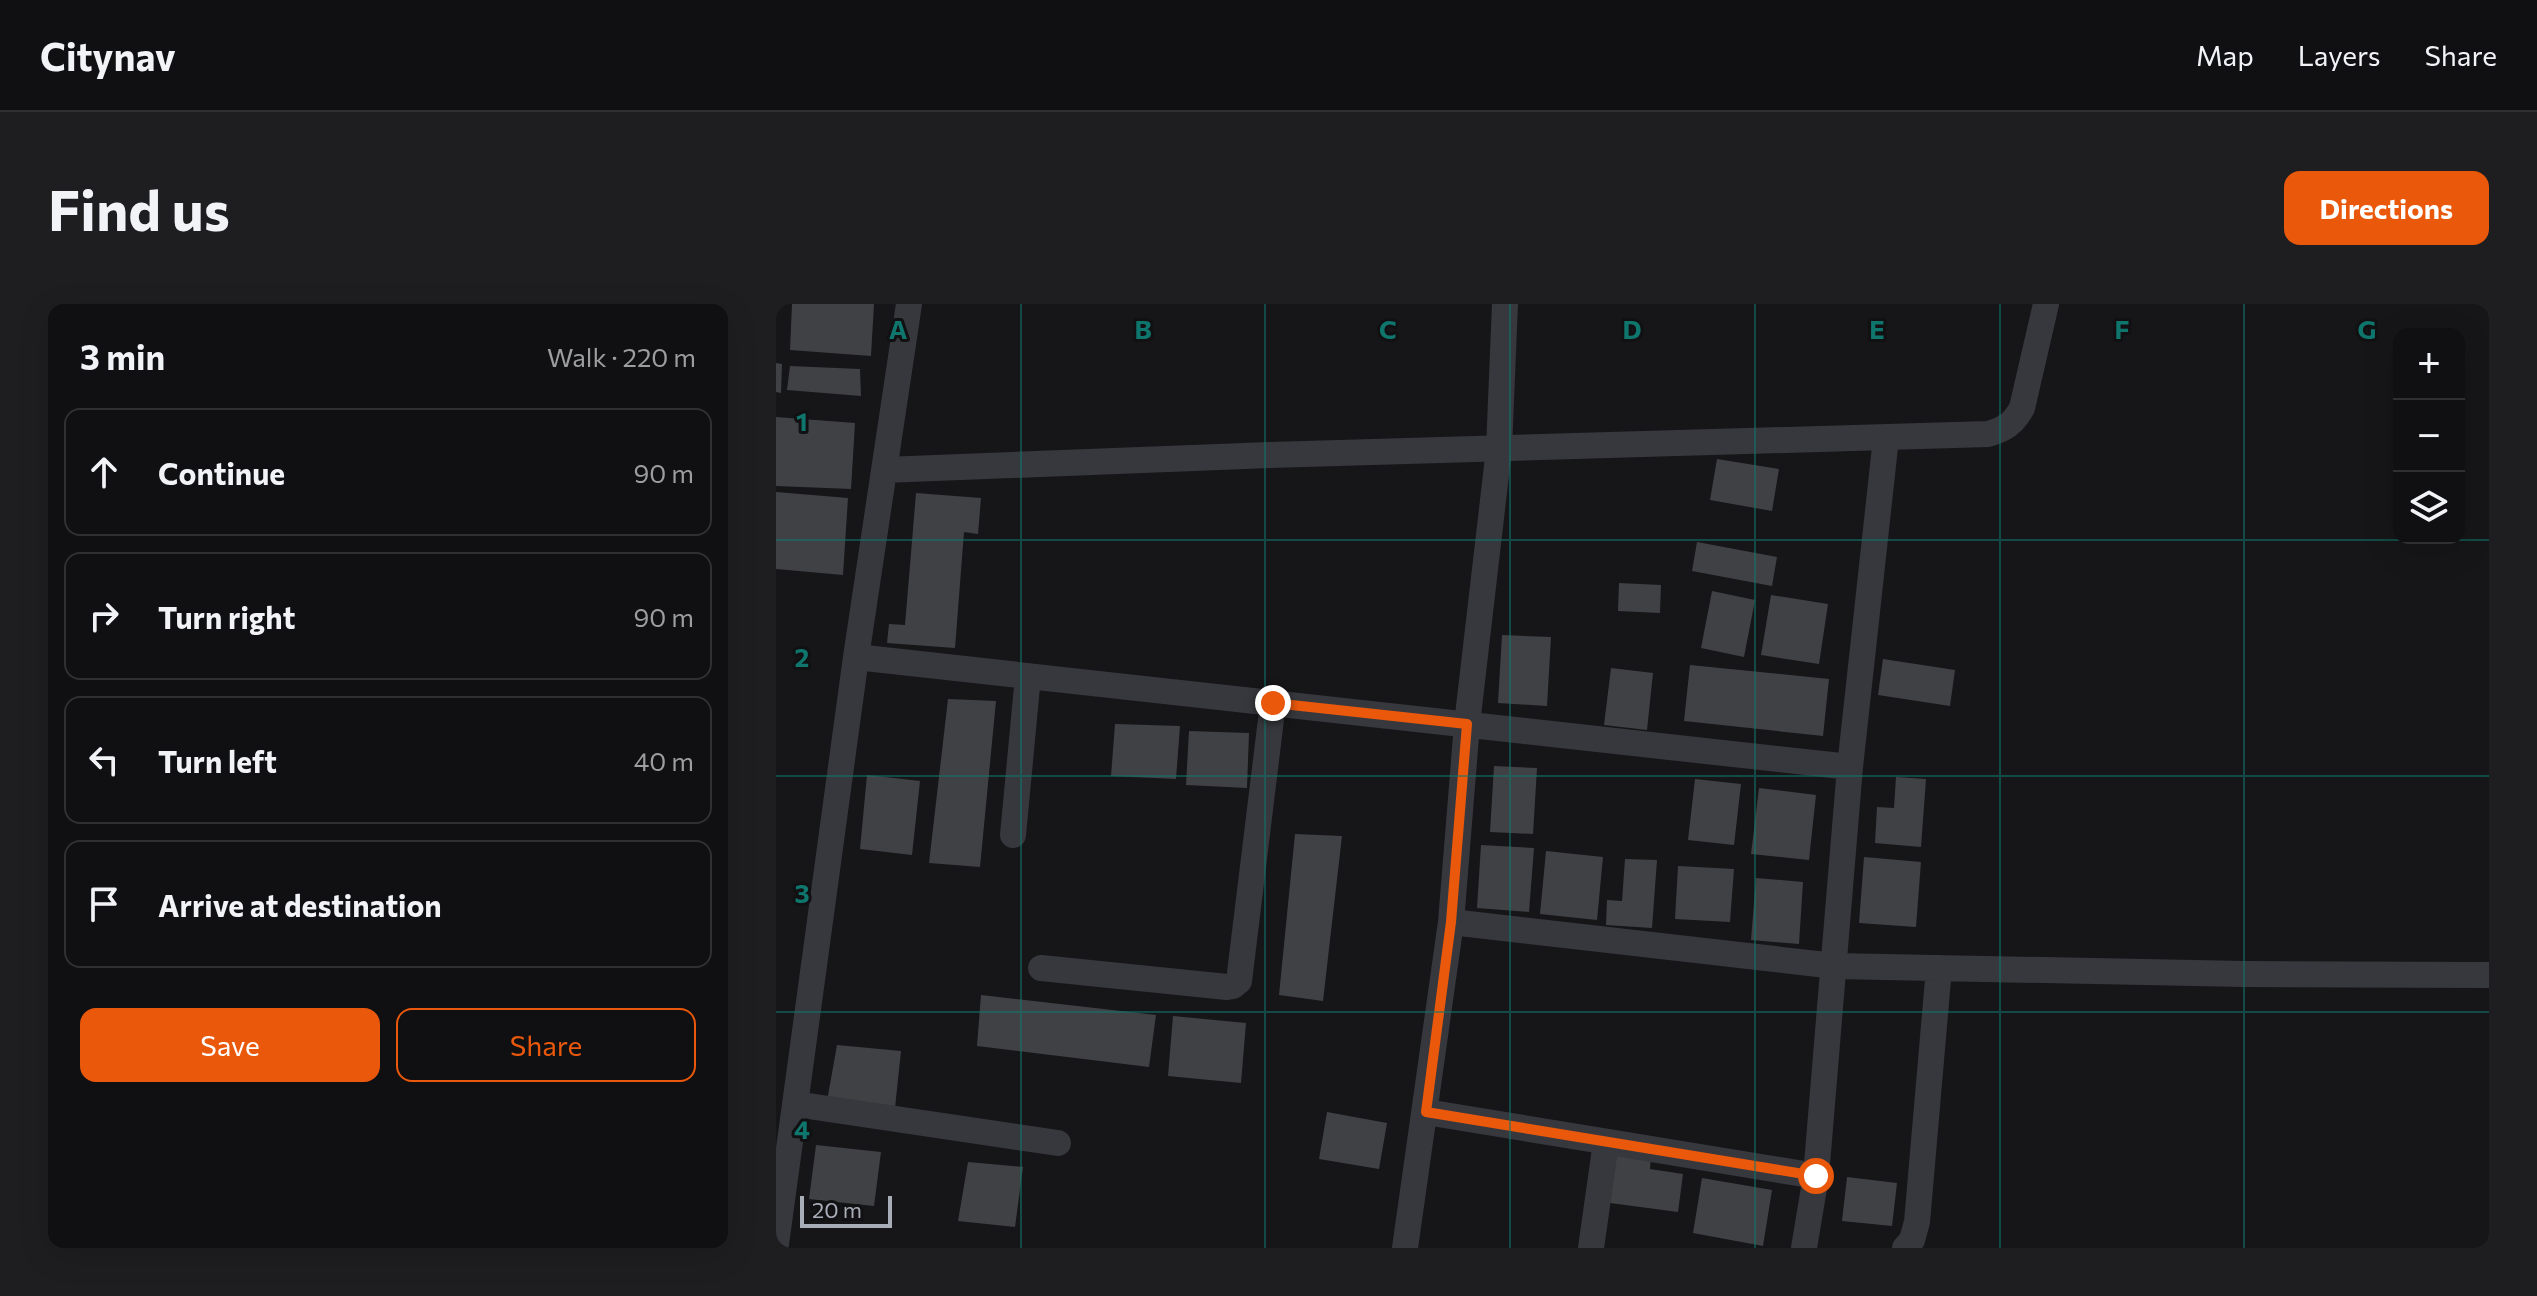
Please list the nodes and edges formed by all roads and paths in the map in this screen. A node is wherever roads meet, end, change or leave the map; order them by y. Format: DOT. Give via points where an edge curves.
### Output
graph roads {
  1 [pos="909,304"];
  2 [pos="1505,304"];
  3 [pos="2046,304"];
  4 [pos="1886,438"];
  5 [pos="1499,449"];
  6 [pos="884,470"];
  7 [pos="856,657"];
  8 [pos="1028,676"];
  9 [pos="1273,703"];
  10 [pos="1467,724"];
  11 [pos="1850,767"];
  12 [pos="1013,835"];
  13 [pos="1451,922"];
  14 [pos="1835,966"];
  15 [pos="1041,968"];
  16 [pos="1939,968"];
  17 [pos="2489,975"];
  18 [pos="795,1104"];
  19 [pos="1426,1112"];
  20 [pos="1606,1142"];
  21 [pos="1058,1143"];
  22 [pos="1816,1176"];
  23 [pos="776,1244"];
  24 [pos="1405,1248"];
  25 [pos="1591,1248"];
  26 [pos="1806,1248"];
  27 [pos="1905,1248"];
  1 -- 6 [label="street"];
  2 -- 5 [label="street"];
  3 -- 4 [label="street" via="2022,408 2014,421 1988,434"];
  4 -- 5 [label="street"];
  4 -- 11 [label="street"];
  5 -- 6 [label="street"];
  5 -- 10 [label="street"];
  6 -- 7 [label="street"];
  7 -- 8 [label="street"];
  7 -- 18 [label="street"];
  8 -- 9 [label="street"];
  8 -- 12 [label="street"];
  9 -- 10 [label="street"];
  9 -- 15 [label="street" via="1239,981 1227,987"];
  10 -- 11 [label="street"];
  10 -- 13 [label="street"];
  11 -- 14 [label="street"];
  13 -- 14 [label="street"];
  13 -- 19 [label="street"];
  14 -- 16 [label="street"];
  14 -- 22 [label="street"];
  16 -- 17 [label="street"];
  16 -- 27 [label="street" via="1917,1222"];
  18 -- 21 [label="street"];
  18 -- 23 [label="street"];
  19 -- 20 [label="street"];
  19 -- 24 [label="street"];
  20 -- 22 [label="street"];
  20 -- 25 [label="street"];
  22 -- 26 [label="street"];
}
